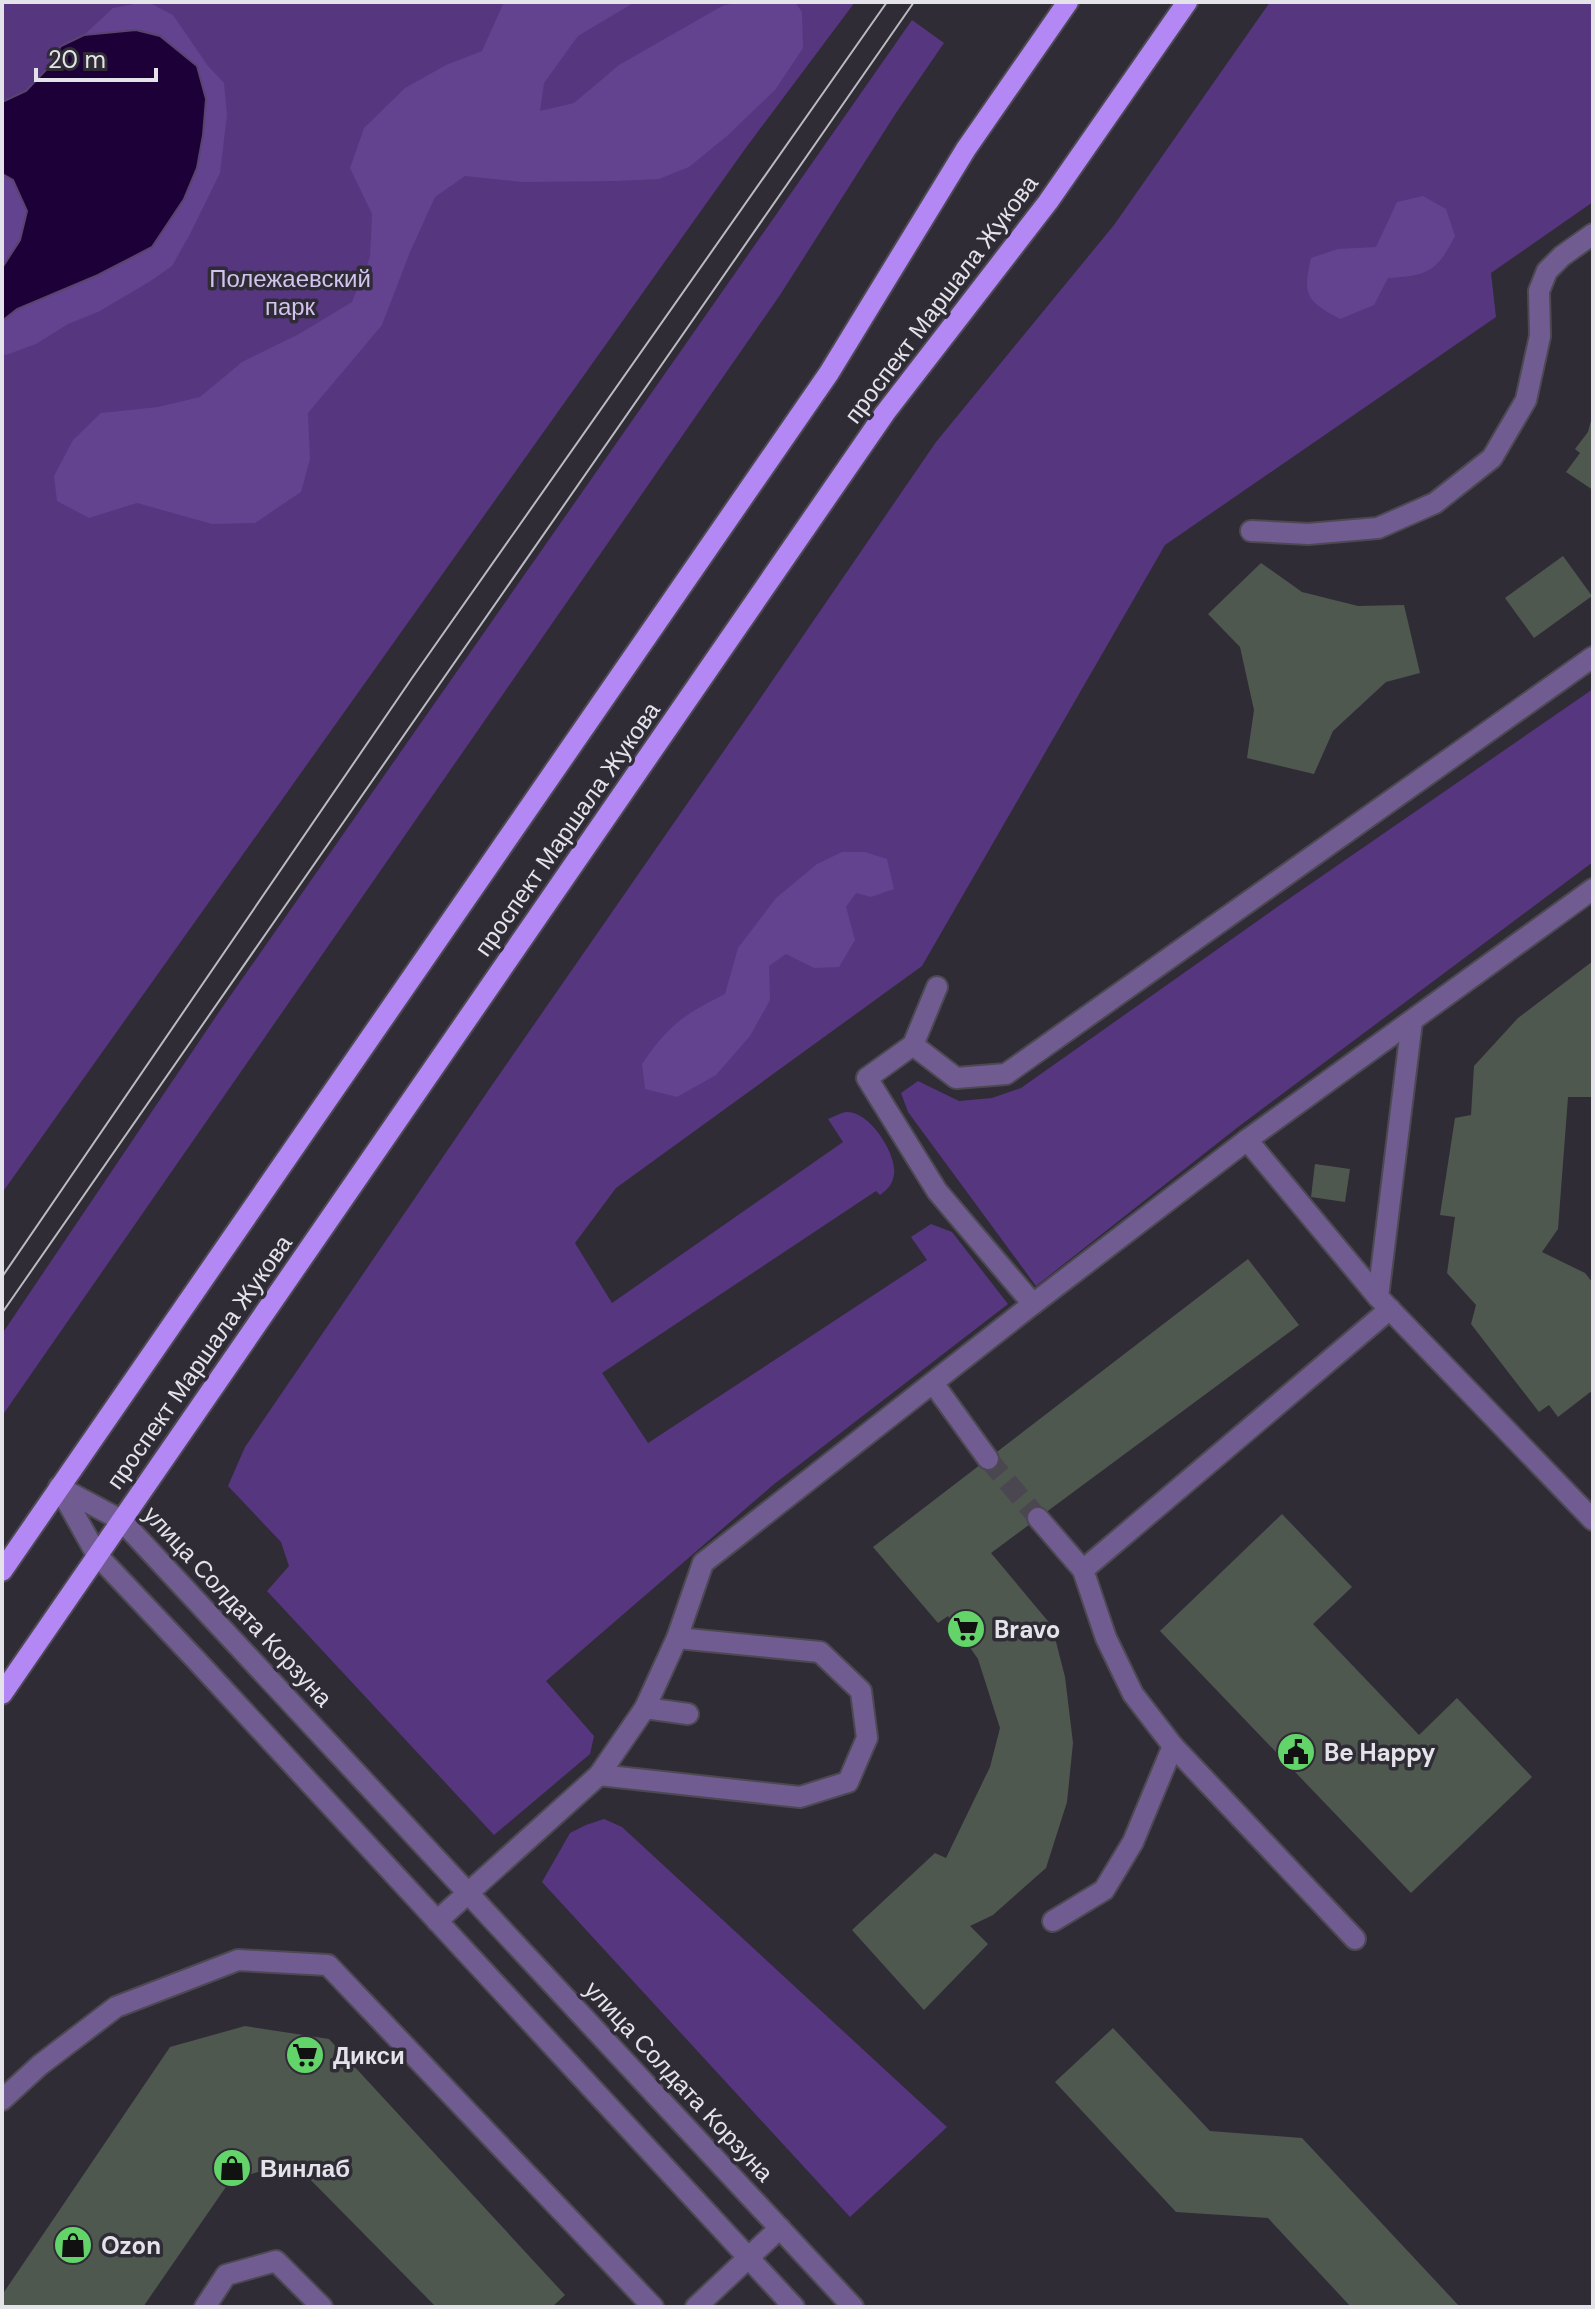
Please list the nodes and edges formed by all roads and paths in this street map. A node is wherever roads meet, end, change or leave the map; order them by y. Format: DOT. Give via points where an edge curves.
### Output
graph roads {
  1 [pos="1068,2"];
  2 [pos="1187,2"];
  3 [pos="1593,234"];
  4 [pos="1251,531"];
  5 [pos="1593,657"];
  6 [pos="1593,889"];
  7 [pos="937,987"];
  8 [pos="1412,1021"];
  9 [pos="913,1045"];
  10 [pos="1247,1140"];
  11 [pos="1384,1303"];
  12 [pos="1033,1304"];
  13 [pos="933,1383"];
  14 [pos="988,1459"];
  15 [pos="59,1487"];
  16 [pos="1591,1512"];
  17 [pos="1038,1518"];
  18 [pos="121,1520"];
  19 [pos="97,1555"];
  20 [pos="1083,1570"];
  21 [pos="2,1571"];
  22 [pos="677,1638"];
  23 [pos="2,1694"];
  24 [pos="645,1708"];
  25 [pos="688,1714"];
  26 [pos="1173,1746"];
  27 [pos="599,1775"];
  28 [pos="468,1891"];
  29 [pos="437,1921"];
  30 [pos="1053,1921"];
  31 [pos="1355,1939"];
  32 [pos="2,2100"];
  33 [pos="780,2228"];
  34 [pos="748,2258"];
  35 [pos="205,2307"];
  36 [pos="322,2307"];
  37 [pos="653,2307"];
  38 [pos="696,2307"];
  39 [pos="794,2307"];
  40 [pos="853,2307"];
  1 -- 15 [label="main road, проспект Маршала Жукова" via="966,149 829,373"];
  2 -- 18 [label="main road, проспект Маршала Жукова" via="1048,202 885,413"];
  3 -- 4 [label="street" via="1547,271 1539,291 1540,336 1526,400 1492,458 1435,503 1378,528 1308,534"];
  5 -- 9 [label="street" via="1006,1074 956,1078"];
  6 -- 8 [label="street"];
  7 -- 9 [label="street"];
  8 -- 10 [label="street"];
  8 -- 11 [label="street"];
  9 -- 12 [label="street" via="867,1078 937,1191"];
  10 -- 11 [label="street"];
  10 -- 12 [label="street"];
  11 -- 16 [label="street"];
  11 -- 20 [label="street"];
  12 -- 13 [label="street"];
  13 -- 14 [label="street"];
  13 -- 22 [label="street" via="703,1563"];
  15 -- 18 [label="street, улица Солдата Корзуна"];
  15 -- 19 [label="street"];
  15 -- 21 [label="main road, проспект Маршала Жукова"];
  17 -- 20 [label="street"];
  18 -- 19 [label="main road, проспект Маршала Жукова"];
  18 -- 28 [label="street, улица Солдата Корзуна"];
  19 -- 23 [label="main road, проспект Маршала Жукова"];
  19 -- 29 [label="street"];
  20 -- 26 [label="street" via="1106,1638 1133,1694"];
  22 -- 24 [label="street"];
  22 -- 27 [label="street" via="820,1652 861,1691 867,1738 848,1782 800,1797"];
  24 -- 25 [label="street"];
  24 -- 27 [label="street"];
  26 -- 30 [label="street" via="1133,1842 1104,1890"];
  26 -- 31 [label="street"];
  27 -- 28 [label="street"];
  28 -- 29 [label="street"];
  28 -- 33 [label="street, улица Солдата Корзуна"];
  29 -- 34 [label="street"];
  32 -- 37 [label="street" via="116,2007 238,1960 328,1965"];
  33 -- 34 [label="street"];
  33 -- 40 [label="street, улица Солдата Корзуна"];
  34 -- 38 [label="street"];
  34 -- 39 [label="street"];
  35 -- 36 [label="street" via="226,2275 276,2261"];
}
